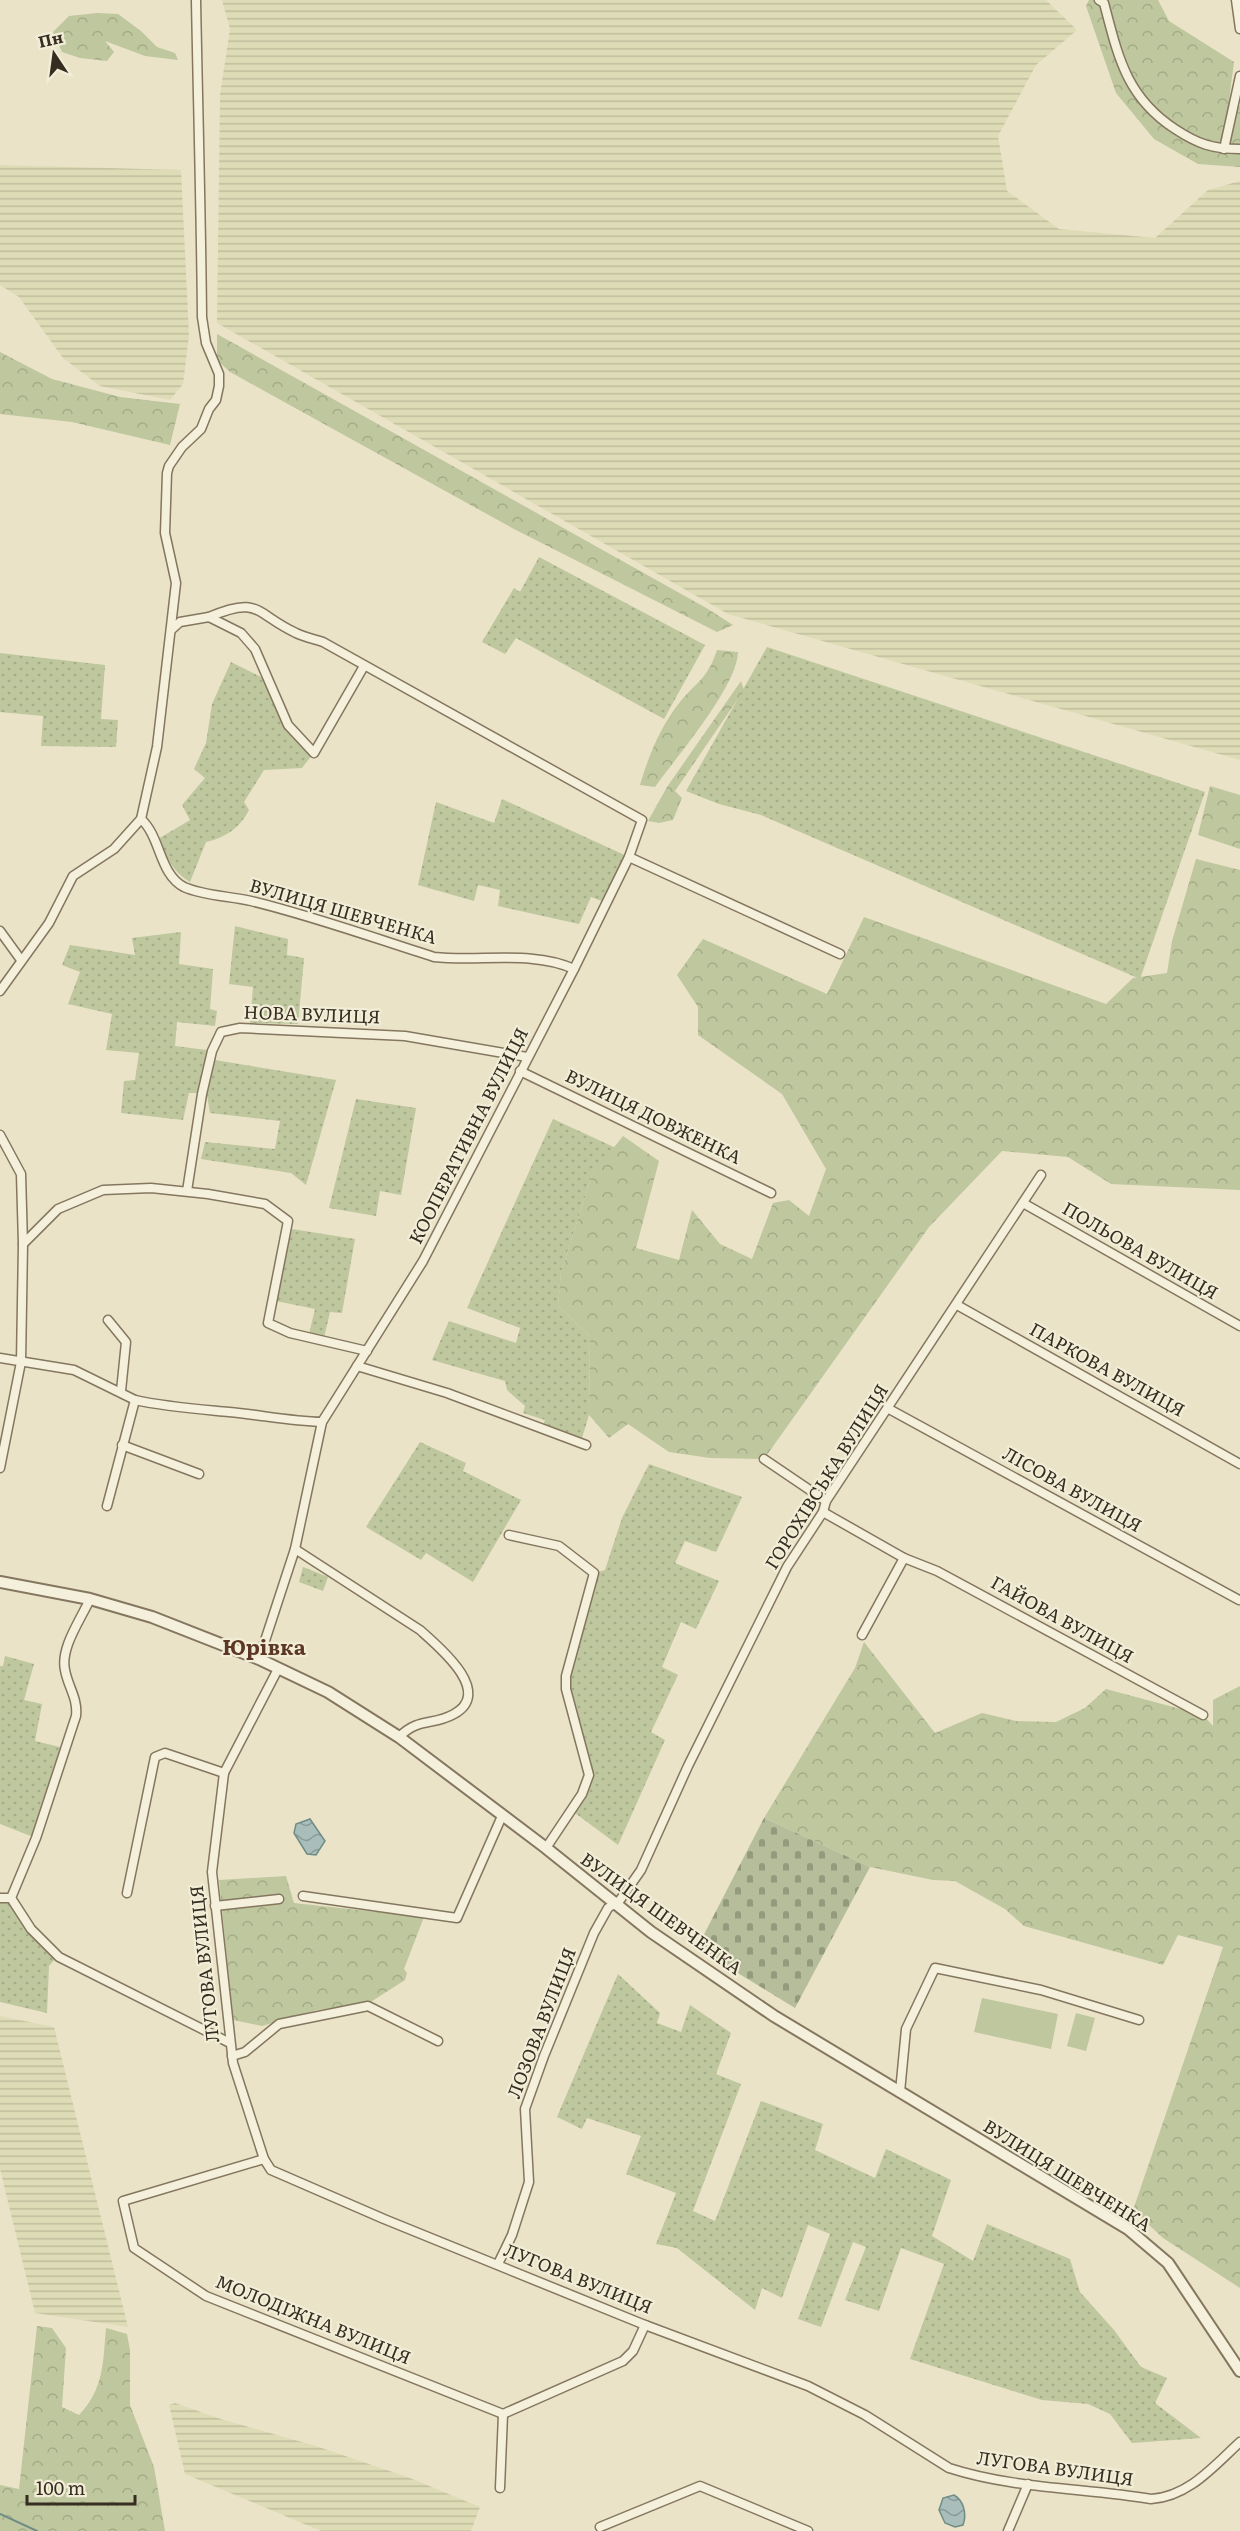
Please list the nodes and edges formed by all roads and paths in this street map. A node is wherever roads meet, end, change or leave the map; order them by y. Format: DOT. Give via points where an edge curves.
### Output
graph roads {
  1 [pos="196,0"];
  2 [pos="1236,0"];
  3 [pos="1101,1"];
  4 [pos="1240,29"];
  5 [pos="1240,76"];
  6 [pos="1224,149"];
  7 [pos="1240,149"];
  8 [pos="208,617"];
  9 [pos="171,630"];
  10 [pos="364,666"];
  11 [pos="141,819"];
  12 [pos="628,857"];
  13 [pos="0,931"];
  14 [pos="840,954"];
  15 [pos="21,960"];
  16 [pos="574,969"];
  17 [pos="0,991"];
  18 [pos="527,1057"];
  19 [pos="520,1071"];
  20 [pos="0,1135"];
  21 [pos="1041,1175"];
  22 [pos="187,1191"];
  23 [pos="771,1193"];
  24 [pos="1023,1203"];
  25 [pos="22,1220"];
  26 [pos="40,1224"];
  27 [pos="22,1244"];
  28 [pos="957,1305"];
  29 [pos="108,1320"];
  30 [pos="1240,1326"];
  31 [pos="367,1351"];
  32 [pos="0,1358"];
  33 [pos="21,1362"];
  34 [pos="357,1366"];
  35 [pos="121,1391"];
  36 [pos="135,1400"];
  37 [pos="889,1409"];
  38 [pos="322,1422"];
  39 [pos="122,1444"];
  40 [pos="586,1445"];
  41 [pos="764,1459"];
  42 [pos="1240,1464"];
  43 [pos="0,1468"];
  44 [pos="199,1474"];
  45 [pos="826,1501"];
  46 [pos="107,1506"];
  47 [pos="823,1512"];
  48 [pos="509,1535"];
  49 [pos="295,1549"];
  50 [pos="904,1558"];
  51 [pos="0,1582"];
  52 [pos="90,1599"];
  53 [pos="1239,1600"];
  54 [pos="862,1635"];
  55 [pos="259,1659"];
  56 [pos="279,1669"];
  57 [pos="1203,1715"];
  58 [pos="399,1737"];
  59 [pos="224,1773"];
  60 [pos="502,1816"];
  61 [pos="546,1848"];
  62 [pos="127,1893"];
  63 [pos="303,1896"];
  64 [pos="0,1898"];
  65 [pos="11,1898"];
  66 [pos="279,1899"];
  67 [pos="614,1904"];
  68 [pos="215,1906"];
  69 [pos="1139,2020"];
  70 [pos="438,2041"];
  71 [pos="230,2043"];
  72 [pos="232,2056"];
  73 [pos="900,2092"];
  74 [pos="264,2159"];
  75 [pos="498,2264"];
  76 [pos="645,2325"];
  77 [pos="1240,2371"];
  78 [pos="503,2414"];
  79 [pos="1240,2442"];
  80 [pos="1028,2484"];
  81 [pos="500,2488"];
  82 [pos="600,2527"];
  83 [pos="808,2531"];
  84 [pos="1008,2531"];
  1 -- 9 [label="street" via="202,317 219,386 201,429 169,466 165,533 176,579"];
  2 -- 4 [label="street"];
  3 -- 6 [label="street" via="1119,61 1132,89 1153,115 1197,144"];
  5 -- 6 [label="street"];
  6 -- 7 [label="street"];
  8 -- 9 [label="street, КООПЕРАТИВНА ВУЛИЦЯ" via="180,622"];
  8 -- 10 [label="street, КООПЕРАТИВНА ВУЛИЦЯ" via="242,607 260,609 296,633 323,642"];
  8 -- 10 [label="street" via="249,640 288,725 314,753"];
  9 -- 11 [label="street" via="157,747"];
  10 -- 12 [label="street, КООПЕРАТИВНА ВУЛИЦЯ" via="642,820"];
  11 -- 15 [label="street" via="114,849 73,876 49,922"];
  11 -- 16 [label="street, ВУЛИЦЯ ШЕВЧЕНКА" via="156,840 163,862 184,886 251,901 434,957 557,961"];
  12 -- 14 [label="street"];
  12 -- 16 [label="street, КООПЕРАТИВНА ВУЛИЦЯ"];
  13 -- 15 [label="street"];
  15 -- 17 [label="street"];
  16 -- 18 [label="street, КООПЕРАТИВНА ВУЛИЦЯ"];
  18 -- 19 [label="street, КООПЕРАТИВНА ВУЛИЦЯ"];
  18 -- 22 [label="street, НОВА ВУЛИЦЯ" via="405,1036 240,1028 221,1032 202,1094"];
  19 -- 23 [label="street, ВУЛИЦЯ ДОВЖЕНКА"];
  19 -- 31 [label="street, КООПЕРАТИВНА ВУЛИЦЯ" via="423,1261"];
  20 -- 25 [label="street" via="21,1174"];
  21 -- 24 [label="street, ГОРОХІВСЬКА ВУЛИЦЯ"];
  22 -- 26 [label="street" via="103,1190 58,1209"];
  22 -- 31 [label="street" via="265,1204 288,1221 268,1323 290,1333"];
  24 -- 28 [label="street, ГОРОХІВСЬКА ВУЛИЦЯ"];
  24 -- 30 [label="street, ПОЛЬОВА ВУЛИЦЯ"];
  25 -- 26 [label="street"];
  25 -- 27 [label="street"];
  26 -- 27 [label="street"];
  27 -- 33 [label="street"];
  28 -- 37 [label="street, ГОРОХІВСЬКА ВУЛИЦЯ"];
  28 -- 42 [label="street, ПАРКОВА ВУЛИЦЯ"];
  29 -- 35 [label="street" via="126,1342"];
  31 -- 34 [label="street, КООПЕРАТИВНА ВУЛИЦЯ"];
  32 -- 33 [label="street"];
  33 -- 35 [label="street" via="74,1370"];
  33 -- 43 [label="street"];
  34 -- 38 [label="street, КООПЕРАТИВНА ВУЛИЦЯ"];
  34 -- 40 [label="street"];
  35 -- 36 [label="street"];
  36 -- 38 [label="street" via="174,1409"];
  36 -- 39 [label="street"];
  37 -- 45 [label="street, ГОРОХІВСЬКА ВУЛИЦЯ"];
  37 -- 53 [label="street, ЛІСОВА ВУЛИЦЯ"];
  38 -- 49 [label="street, КООПЕРАТИВНА ВУЛИЦЯ"];
  39 -- 44 [label="street"];
  39 -- 46 [label="street"];
  41 -- 45 [label="street"];
  45 -- 47 [label="street, ГОРОХІВСЬКА ВУЛИЦЯ"];
  47 -- 50 [label="street, ГАЙОВА ВУЛИЦЯ"];
  47 -- 67 [label="street, ГОРОХІВСЬКА ВУЛИЦЯ" via="786,1567 641,1870"];
  48 -- 61 [label="street" via="559,1546 594,1573 566,1676 589,1775 582,1794"];
  49 -- 55 [label="street, КООПЕРАТИВНА ВУЛИЦЯ"];
  49 -- 58 [label="street" via="420,1630 469,1685 469,1695 454,1714 411,1726"];
  50 -- 54 [label="street"];
  50 -- 57 [label="street, ГАЙОВА ВУЛИЦЯ" via="937,1571"];
  51 -- 52 [label="street, ВУЛИЦЯ ШЕВЧЕНКА"];
  52 -- 55 [label="street, ВУЛИЦЯ ШЕВЧЕНКА" via="188,1629"];
  52 -- 65 [label="street" via="65,1656 64,1668 77,1702 76,1716 36,1838"];
  55 -- 56 [label="street, ВУЛИЦЯ ШЕВЧЕНКА"];
  56 -- 58 [label="street, ВУЛИЦЯ ШЕВЧЕНКА" via="328,1692"];
  56 -- 59 [label="street"];
  58 -- 60 [label="street, ВУЛИЦЯ ШЕВЧЕНКА"];
  59 -- 62 [label="street" via="165,1753 155,1757"];
  59 -- 68 [label="street, ЛУГОВА ВУЛИЦЯ" via="212,1872"];
  60 -- 61 [label="street, ВУЛИЦЯ ШЕВЧЕНКА"];
  60 -- 63 [label="street" via="457,1918"];
  61 -- 67 [label="street, ВУЛИЦЯ ШЕВЧЕНКА"];
  64 -- 65 [label="street"];
  65 -- 71 [label="street" via="32,1929 59,1957"];
  66 -- 68 [label="street"];
  67 -- 73 [label="street, ВУЛИЦЯ ШЕВЧЕНКА" via="774,2016"];
  67 -- 75 [label="street, ЛОЗОВА ВУЛИЦЯ" via="594,1933 525,2109 529,2182"];
  68 -- 71 [label="street, ЛУГОВА ВУЛИЦЯ"];
  69 -- 73 [label="street" via="1041,1990 935,1968 906,2028"];
  70 -- 72 [label="street" via="368,2006 279,2024 245,2052"];
  71 -- 72 [label="street, ЛУГОВА ВУЛИЦЯ"];
  72 -- 74 [label="street, ЛУГОВА ВУЛИЦЯ"];
  73 -- 77 [label="street, ВУЛИЦЯ ШЕВЧЕНКА" via="1128,2229 1168,2263"];
  74 -- 75 [label="street, ЛУГОВА ВУЛИЦЯ" via="272,2170"];
  74 -- 78 [label="street, МОЛОДІЖНА ВУЛИЦЯ" via="123,2202 134,2248 206,2296"];
  75 -- 76 [label="street, ЛУГОВА ВУЛИЦЯ"];
  76 -- 78 [label="street" via="633,2351 623,2361"];
  76 -- 80 [label="street, ЛУГОВА ВУЛИЦЯ" via="808,2386 865,2415 949,2468"];
  78 -- 81 [label="street"];
  79 -- 80 [label="street, ЛУГОВА ВУЛИЦЯ" via="1189,2487 1165,2499"];
  80 -- 84 [label="street"];
  82 -- 83 [label="street" via="700,2486"];
}
